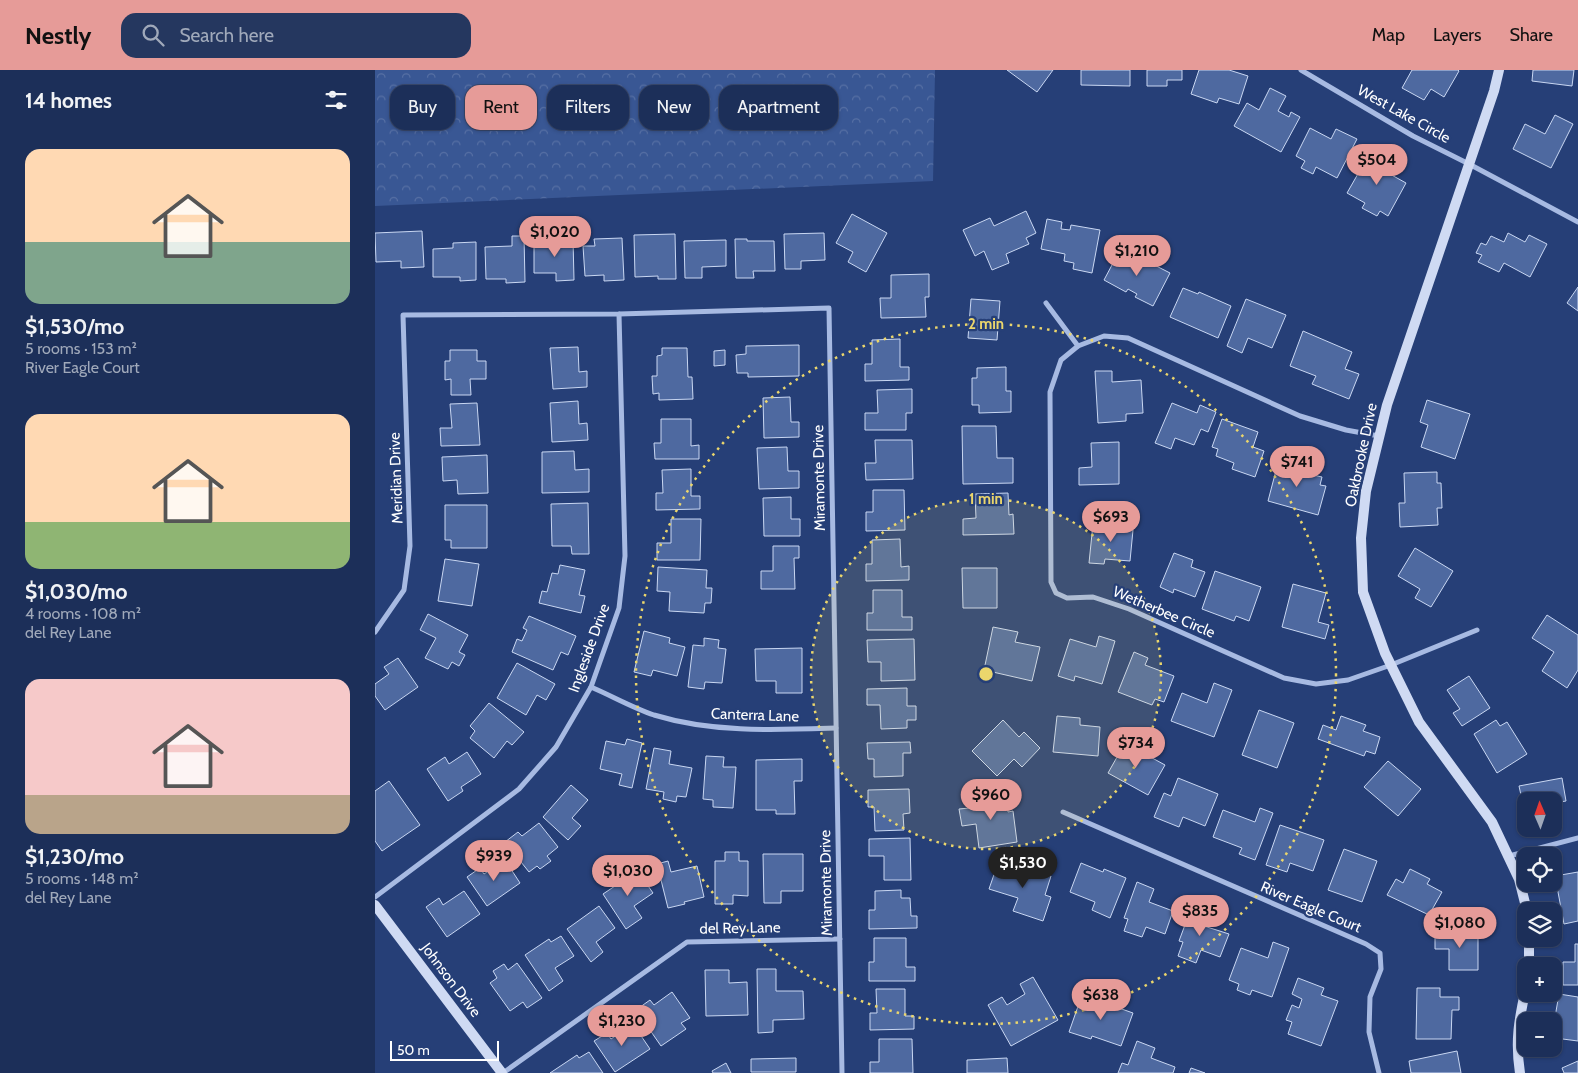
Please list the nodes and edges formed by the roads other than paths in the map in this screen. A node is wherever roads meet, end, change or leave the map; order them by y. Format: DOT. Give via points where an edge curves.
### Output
graph roads {
  1 [pos="1301,70"];
  2 [pos="1499,70"];
  3 [pos="1469,164"];
  4 [pos="1578,222"];
  5 [pos="1046,304"];
  6 [pos="403,314"];
  7 [pos="619,314"];
  8 [pos="1078,346"];
  9 [pos="1379,436"];
  10 [pos="1477,630"];
  11 [pos="375,632"];
  12 [pos="1391,665"];
  13 [pos="591,687"];
  14 [pos="836,728"];
  15 [pos="1063,812"];
  16 [pos="1578,838"];
  17 [pos="1508,856"];
  18 [pos="375,897"];
  19 [pos="1525,902"];
  20 [pos="375,905"];
  21 [pos="840,939"];
  22 [pos="1523,1002"];
  23 [pos="503,1073"];
  24 [pos="842,1073"];
  25 [pos="1379,1073"];
  26 [pos="1519,1073"];
  1 -- 3 [label="street, West Lake Circle" via="1413,136"];
  2 -- 3 [label="street, Oakbrooke Drive"];
  3 -- 4 [label="street, West Lake Circle"];
  3 -- 9 [label="street, Oakbrooke Drive"];
  5 -- 8 [label="street"];
  6 -- 7 [label="street, Miramonte Drive"];
  6 -- 11 [label="street, Meridian Drive" via="410,546 404,590"];
  7 -- 13 [label="street, Ingleside Drive" via="625,556 619,608"];
  7 -- 14 [label="street, Miramonte Drive" via="829,308"];
  8 -- 9 [label="street, Wetherbee Circle" via="1104,336 1128,338 1300,416"];
  8 -- 12 [label="street, Wetherbee Circle" via="1061,360 1049,392 1051,582 1057,593 1067,598 1093,597 1129,609 1284,678 1316,684 1348,680"];
  9 -- 12 [label="street, Oakbrooke Drive" via="1366,491 1361,538 1363,592"];
  10 -- 12 [label="street, Wetherbee Circle"];
  12 -- 17 [label="street, Oakbrooke Drive" via="1419,722 1491,822"];
  13 -- 14 [label="street, Canterra Lane" via="654,715 711,728"];
  13 -- 18 [label="street, Ingleside Drive" via="557,747 519,789"];
  14 -- 21 [label="street, Miramonte Drive"];
  15 -- 25 [label="street, River Eagle Court" via="1366,944 1380,953 1381,969 1370,997 1369,1032"];
  16 -- 17 [label="street"];
  17 -- 19 [label="street, Oakbrooke Drive"];
  20 -- 23 [label="street, Johnson Drive"];
  21 -- 23 [label="street, del Rey Lane" via="687,942"];
  21 -- 24 [label="street, Miramonte Drive"];
  22 -- 26 [label="street" via="1518,1022"];
}
